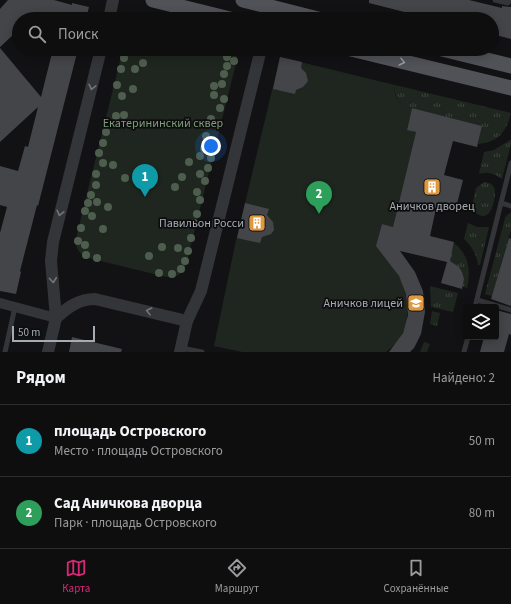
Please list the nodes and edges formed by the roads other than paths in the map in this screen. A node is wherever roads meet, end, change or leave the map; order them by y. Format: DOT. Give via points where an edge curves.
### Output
graph roads {
  1 [pos="114,0"];
  2 [pos="153,0"];
  3 [pos="243,0"];
  4 [pos="495,0"];
  5 [pos="509,0"];
  6 [pos="111,12"];
  7 [pos="202,12"];
  8 [pos="290,12"];
  9 [pos="99,56"];
  10 [pos="259,56"];
  11 [pos="380,56"];
  12 [pos="470,56"];
  13 [pos="511,66"];
  14 [pos="511,88"];
  15 [pos="511,163"];
  16 [pos="501,203"];
  17 [pos="511,206"];
  18 [pos="477,300"];
  19 [pos="0,303"];
  20 [pos="476,304"];
  21 [pos="15,308"];
  22 [pos="511,310"];
  23 [pos="56,318"];
  24 [pos="187,321"];
  25 [pos="467,340"];
  26 [pos="180,350"];
  27 [pos="5,352"];
  28 [pos="48,352"];
  29 [pos="202,352"];
  30 [pos="464,352"];
  1 -- 6 [label="street"];
  2 -- 7 [label="main road"];
  3 -- 8 [label="main road"];
  4 -- 5 [label="lane" via="508,3"];
  9 -- 23 [label="street, one-way" via="53,242 51,261"];
  10 -- 24 [label="street" via="201,291"];
  11 -- 14 [label="main road, one-way"];
  12 -- 13 [label="main road"];
  15 -- 16 [label="lane"];
  16 -- 17 [label="lane"];
  16 -- 18 [label="lane"];
  18 -- 20 [label="lane"];
  18 -- 22 [label="lane"];
  19 -- 21 [label="street"];
  21 -- 23 [label="street"];
  21 -- 27 [label="lane"];
  24 -- 23 [label="street, one-way" via="95,299 76,303"];
  23 -- 28 [label="street"];
  24 -- 26 [label="street"];
  25 -- 30 [label="lane"];
  26 -- 29 [label="lane"];
}
